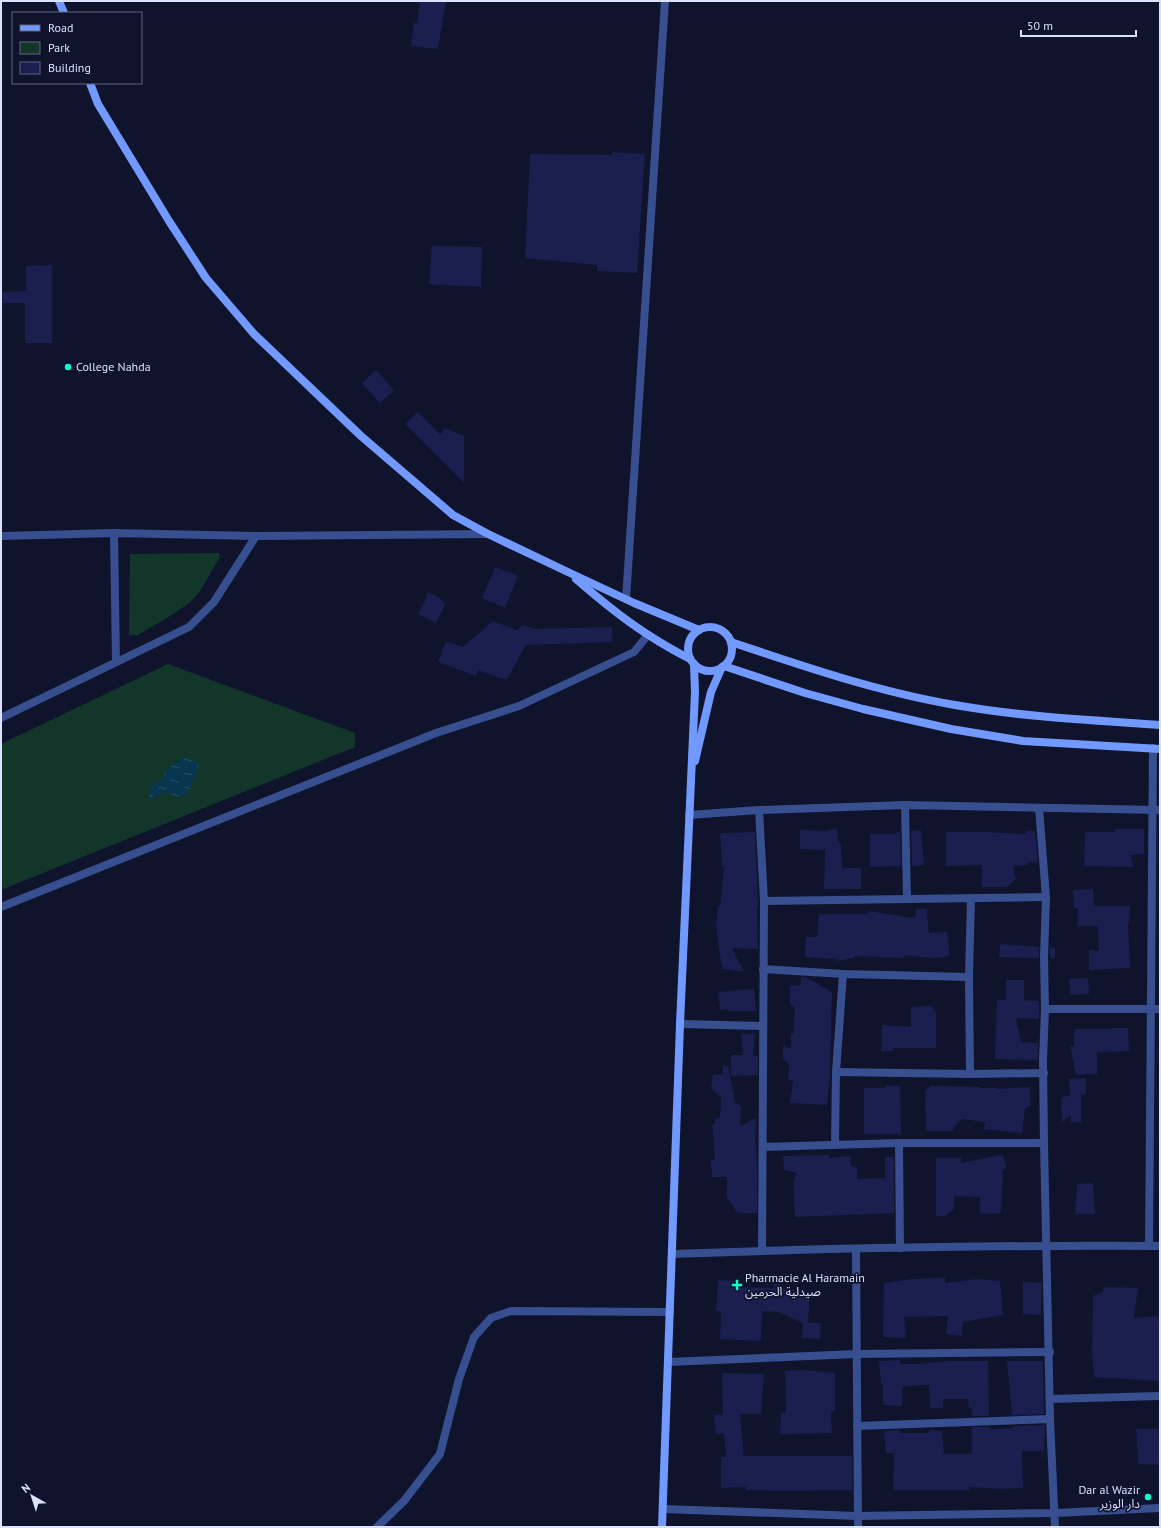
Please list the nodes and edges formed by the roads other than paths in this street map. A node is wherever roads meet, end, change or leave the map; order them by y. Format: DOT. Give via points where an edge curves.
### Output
graph roads {
  1 [pos="59,1"];
  2 [pos="665,1"];
  3 [pos="64,12"];
  4 [pos="90,84"];
  5 [pos="114,533"];
  6 [pos="488,534"];
  7 [pos="1,536"];
  8 [pos="256,536"];
  9 [pos="570,573"];
  10 [pos="626,599"];
  11 [pos="699,630"];
  12 [pos="648,635"];
  13 [pos="731,642"];
  14 [pos="116,662"];
  15 [pos="692,662"];
  16 [pos="723,667"];
  17 [pos="1,718"];
  18 [pos="1160,725"];
  19 [pos="1156,748"];
  20 [pos="690,783"];
  21 [pos="904,805"];
  22 [pos="1039,808"];
  23 [pos="759,810"];
  24 [pos="1156,810"];
  25 [pos="689,815"];
  26 [pos="1046,897"];
  27 [pos="971,898"];
  28 [pos="907,900"];
  29 [pos="764,901"];
  30 [pos="1,907"];
  31 [pos="763,969"];
  32 [pos="843,974"];
  33 [pos="969,977"];
  34 [pos="1045,1009"];
  35 [pos="1151,1009"];
  36 [pos="1160,1009"];
  37 [pos="680,1024"];
  38 [pos="762,1026"];
  39 [pos="836,1072"];
  40 [pos="1044,1073"];
  41 [pos="970,1074"];
  42 [pos="900,1143"];
  43 [pos="1044,1143"];
  44 [pos="835,1145"];
  45 [pos="763,1147"];
  46 [pos="1047,1245"];
  47 [pos="1149,1246"];
  48 [pos="1160,1246"];
  49 [pos="900,1248"];
  50 [pos="856,1249"];
  51 [pos="762,1250"];
  52 [pos="672,1254"];
  53 [pos="670,1312"];
  54 [pos="1050,1352"];
  55 [pos="856,1354"];
  56 [pos="668,1362"];
  57 [pos="1160,1396"];
  58 [pos="1050,1399"];
  59 [pos="1050,1419"];
  60 [pos="858,1426"];
  61 [pos="663,1508"];
  62 [pos="1160,1508"];
  63 [pos="1055,1513"];
  64 [pos="858,1516"];
  65 [pos="377,1527"];
  66 [pos="662,1527"];
  67 [pos="858,1527"];
  68 [pos="1055,1527"];
  1 -- 3 [label="main road"];
  2 -- 10 [label="street"];
  4 -- 6 [label="main road" via="98,104 206,278 254,334 361,436 453,515"];
  5 -- 7 [label="street"];
  5 -- 8 [label="street"];
  5 -- 14 [label="street"];
  6 -- 8 [label="street"];
  6 -- 9 [label="main road"];
  8 -- 14 [label="street" via="214,602 189,627"];
  9 -- 10 [label="main road"];
  9 -- 12 [label="main road" via="618,615"];
  10 -- 11 [label="main road"];
  11 -- 13 [label="main road" via="718,628"];
  11 -- 15 [label="main road" via="690,640 688,652"];
  12 -- 15 [label="main road"];
  12 -- 30 [label="street" via="634,652 526,702 436,733"];
  13 -- 16 [label="main road" via="731,655"];
  13 -- 18 [label="main road" via="830,675 954,705 1026,716"];
  14 -- 17 [label="street"];
  15 -- 16 [label="main road" via="705,671"];
  15 -- 20 [label="main road" via="695,692"];
  16 -- 19 [label="main road" via="855,707 951,729 1023,741"];
  16 -- 20 [label="main road" via="711,692"];
  19 -- 24 [label="street"];
  20 -- 25 [label="main road"];
  21 -- 22 [label="street"];
  21 -- 23 [label="street"];
  21 -- 28 [label="street"];
  22 -- 24 [label="street"];
  22 -- 26 [label="street"];
  23 -- 25 [label="street"];
  23 -- 29 [label="street"];
  24 -- 35 [label="street"];
  25 -- 37 [label="main road"];
  26 -- 27 [label="street"];
  26 -- 34 [label="street"];
  27 -- 28 [label="street"];
  27 -- 33 [label="street"];
  28 -- 29 [label="street"];
  29 -- 31 [label="street"];
  31 -- 32 [label="street"];
  31 -- 38 [label="street"];
  32 -- 33 [label="street"];
  32 -- 39 [label="street"];
  33 -- 41 [label="street"];
  34 -- 35 [label="street"];
  34 -- 40 [label="street"];
  35 -- 36 [label="street"];
  35 -- 47 [label="street"];
  37 -- 38 [label="street"];
  37 -- 52 [label="main road"];
  38 -- 45 [label="street"];
  39 -- 41 [label="street"];
  39 -- 44 [label="street"];
  40 -- 41 [label="street"];
  40 -- 43 [label="street"];
  42 -- 43 [label="street"];
  42 -- 44 [label="street"];
  42 -- 49 [label="street"];
  43 -- 46 [label="street"];
  44 -- 45 [label="street"];
  45 -- 51 [label="street"];
  46 -- 47 [label="street"];
  46 -- 49 [label="street"];
  46 -- 54 [label="street"];
  47 -- 48 [label="street"];
  49 -- 50 [label="street"];
  50 -- 51 [label="street"];
  50 -- 55 [label="street"];
  51 -- 52 [label="street"];
  52 -- 53 [label="main road"];
  53 -- 56 [label="main road"];
  53 -- 65 [label="street" via="512,1311 491,1318 474,1337 440,1454 404,1501"];
  54 -- 55 [label="street"];
  54 -- 58 [label="street"];
  55 -- 56 [label="street"];
  55 -- 60 [label="street"];
  56 -- 61 [label="main road"];
  57 -- 58 [label="street"];
  58 -- 59 [label="street"];
  59 -- 60 [label="street"];
  59 -- 63 [label="street"];
  60 -- 64 [label="street"];
  61 -- 64 [label="street"];
  61 -- 66 [label="main road"];
  62 -- 63 [label="street"];
  63 -- 64 [label="street"];
  63 -- 68 [label="street"];
  64 -- 67 [label="street"];
}
